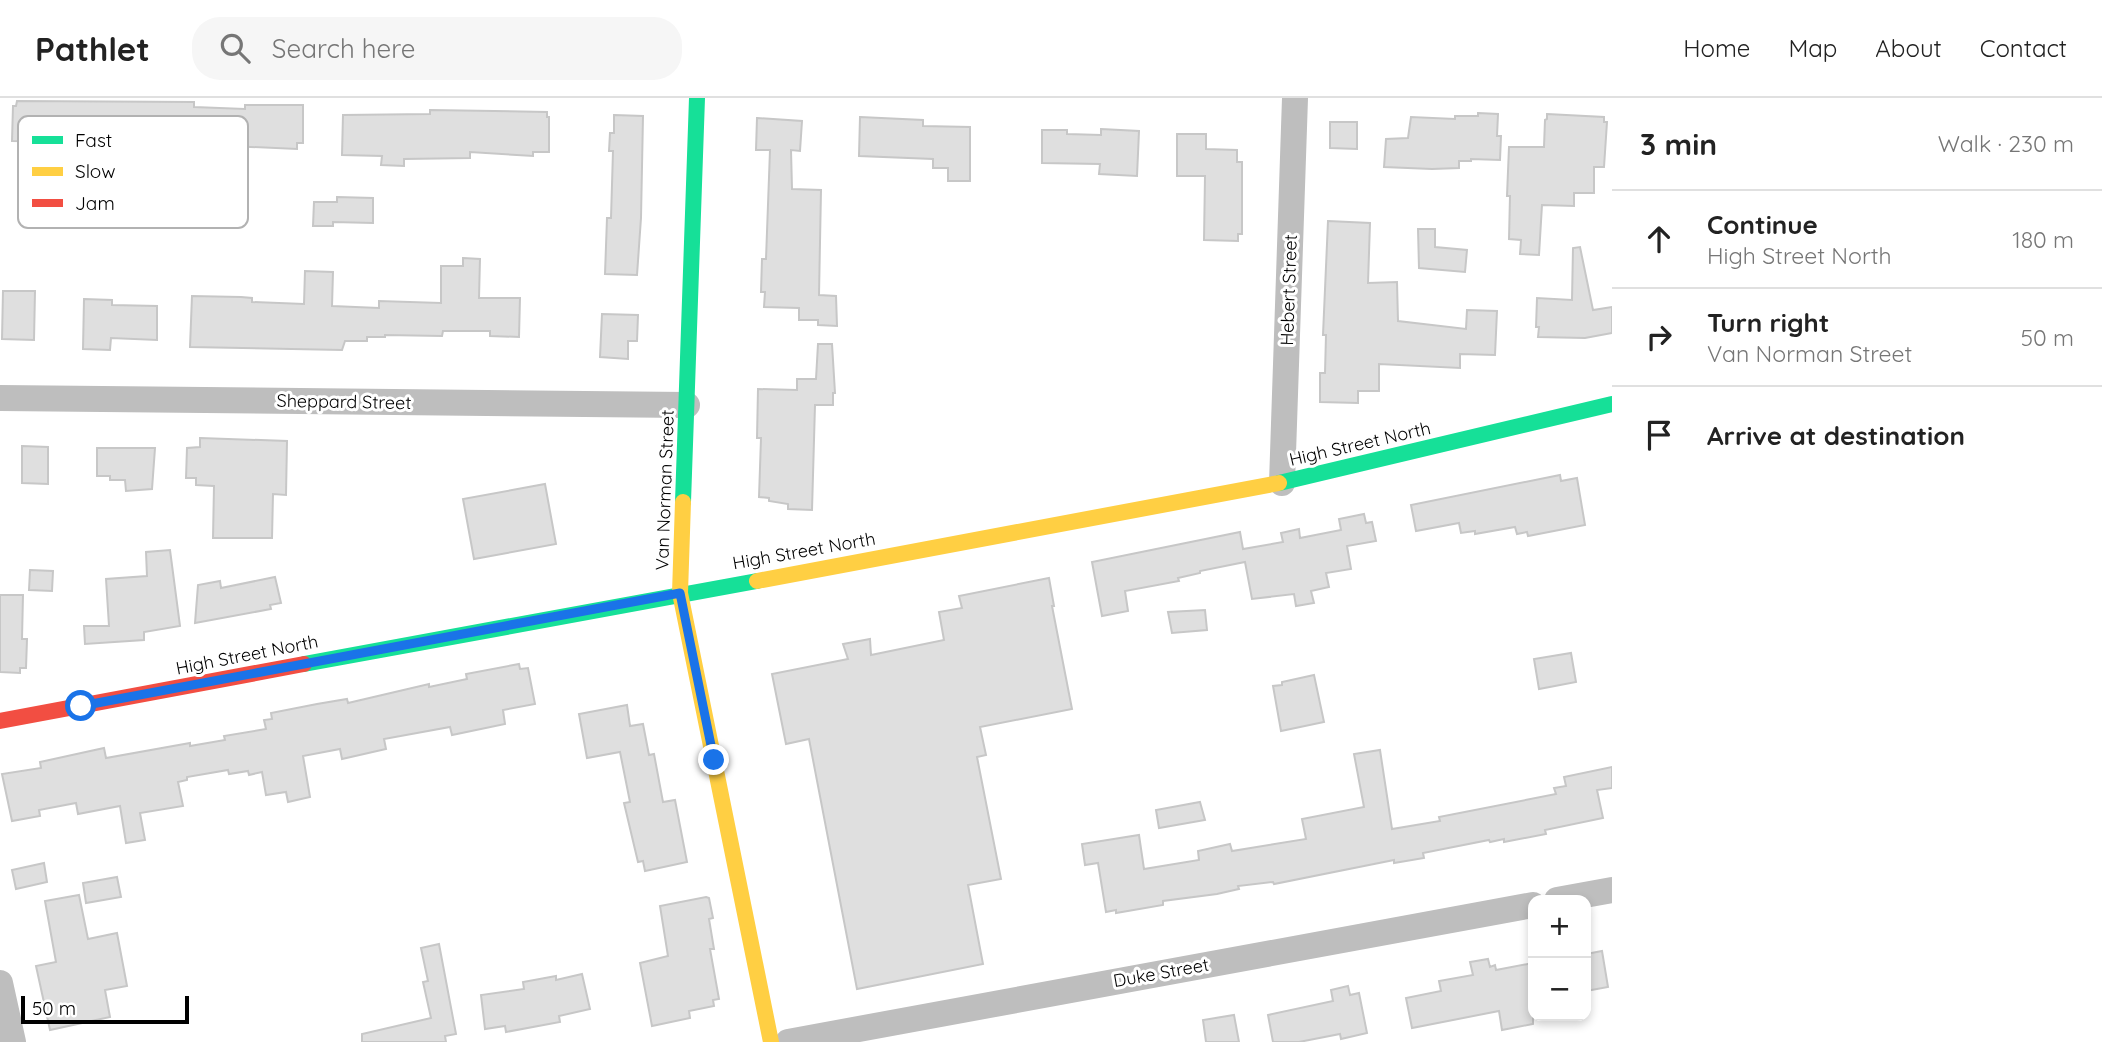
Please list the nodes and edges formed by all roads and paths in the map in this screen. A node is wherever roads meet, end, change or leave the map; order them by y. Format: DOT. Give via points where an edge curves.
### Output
graph roads {
  1 [pos="697,98"];
  2 [pos="1295,98"];
  3 [pos="0,398"];
  4 [pos="1612,404"];
  5 [pos="687,405"];
  6 [pos="1282,483"];
  7 [pos="680,593"];
  8 [pos="0,721"];
  9 [pos="1612,890"];
  10 [pos="1584,895"];
  11 [pos="1528,906"];
  12 [pos="0,983"];
  13 [pos="13,1042"];
  14 [pos="771,1042"];
  15 [pos="788,1042"];
  1 -- 5 [label="main road, Van Norman Street"];
  2 -- 6 [label="street, Hebert Street"];
  3 -- 5 [label="street, Sheppard Street"];
  4 -- 6 [label="main road, High Street North"];
  5 -- 7 [label="main road, Van Norman Street"];
  6 -- 7 [label="main road, High Street North"];
  7 -- 8 [label="main road, High Street North"];
  7 -- 14 [label="main road, Van Norman Street"];
  9 -- 10 [label="street"];
  11 -- 15 [label="street, Duke Street"];
  12 -- 13 [label="street"];
}
